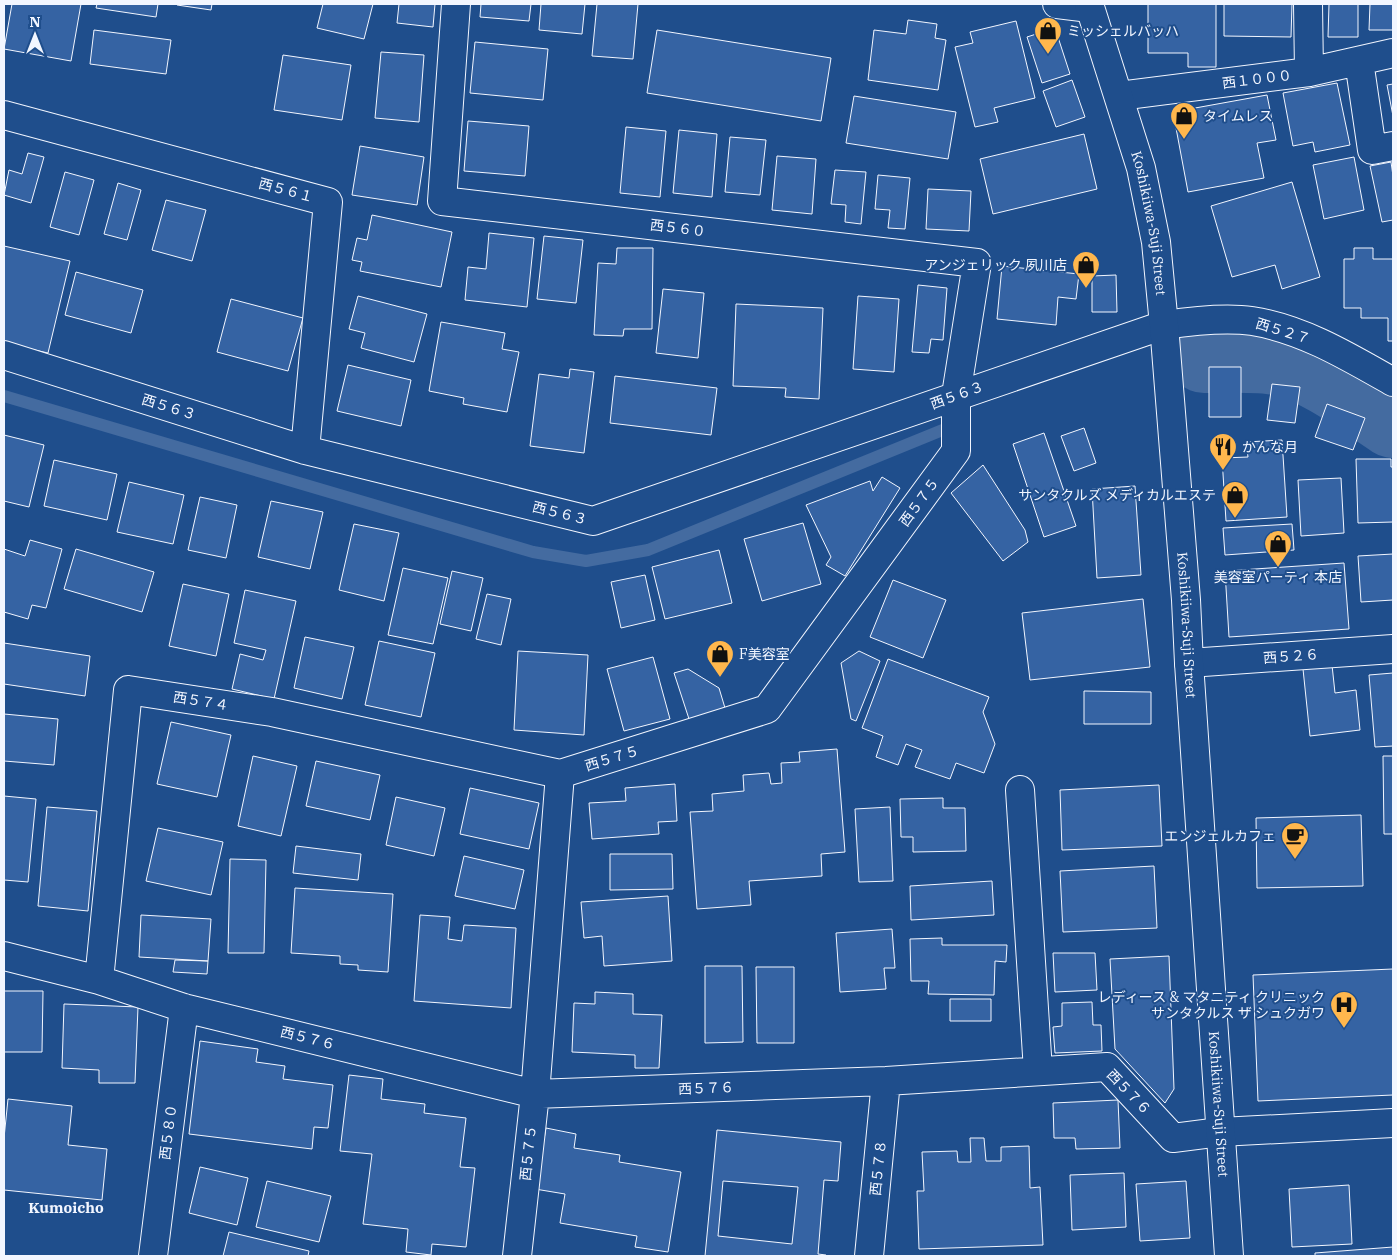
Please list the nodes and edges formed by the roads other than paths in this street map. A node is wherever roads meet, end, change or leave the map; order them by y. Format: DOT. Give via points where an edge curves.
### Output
graph roads {
  1 [pos="456,4"];
  2 [pos="1057,4"];
  3 [pos="1308,4"];
  4 [pos="1090,6"];
  5 [pos="1393,53"];
  6 [pos="1359,61"];
  7 [pos="1309,72"];
  8 [pos="1118,96"];
  9 [pos="4,115"];
  10 [pos="1393,146"];
  11 [pos="1165,331"];
  12 [pos="4,355"];
  13 [pos="1393,382"];
  14 [pos="956,395"];
  15 [pos="305,450"];
  16 [pos="1393,649"];
  17 [pos="1189,662"];
  18 [pos="560,774"];
  19 [pos="1020,790"];
  20 [pos="4,956"];
  21 [pos="99,980"];
  22 [pos="184,1008"];
  23 [pos="1038,1071"];
  24 [pos="886,1081"];
  25 [pos="535,1094"];
  26 [pos="1393,1123"];
  27 [pos="1220,1132"];
  28 [pos="152,1256"];
  29 [pos="517,1256"];
  30 [pos="869,1256"];
  31 [pos="1229,1256"];
  1 -- 14 [label="street, 西５６０" via="442,201 976,263"];
  2 -- 4 [label="street"];
  3 -- 7 [label="street"];
  4 -- 8 [label="street, Koshikiiwa-Suji Street"];
  5 -- 6 [label="street, 西１０００"];
  6 -- 7 [label="street, 西１０００"];
  6 -- 10 [label="street" via="1372,150"];
  7 -- 8 [label="street, 西１０００"];
  8 -- 11 [label="street, Koshikiiwa-Suji Street" via="1141,168 1156,242"];
  9 -- 15 [label="street, 西５６１" via="328,202"];
  11 -- 13 [label="street, 西５２７" via="1192,320 1252,321 1309,338"];
  11 -- 14 [label="street, 西５６３"];
  11 -- 17 [label="street, Koshikiiwa-Suji Street"];
  12 -- 15 [label="street, 西５６３"];
  14 -- 15 [label="street, 西５６３" via="593,521"];
  14 -- 18 [label="street, 西５７５" via="956,451 767,709"];
  16 -- 17 [label="street, 西５２６"];
  17 -- 27 [label="street, Koshikiiwa-Suji Street"];
  18 -- 21 [label="street, 西５７４" via="272,712 128,690"];
  18 -- 25 [label="street, 西５７５"];
  19 -- 23 [label="street"];
  20 -- 21 [label="street, 西５７６"];
  21 -- 22 [label="street, 西５７６"];
  22 -- 25 [label="street, 西５７６"];
  22 -- 28 [label="street, 西５８０"];
  23 -- 24 [label="street, 西５７６"];
  23 -- 27 [label="street, 西５７６" via="1107,1067 1173,1138"];
  24 -- 25 [label="street, 西５７６"];
  24 -- 30 [label="street, 西５７８"];
  25 -- 29 [label="street, 西５７５"];
  26 -- 27 [label="street, 西５７６"];
  27 -- 31 [label="street, Koshikiiwa-Suji Street"];
}
